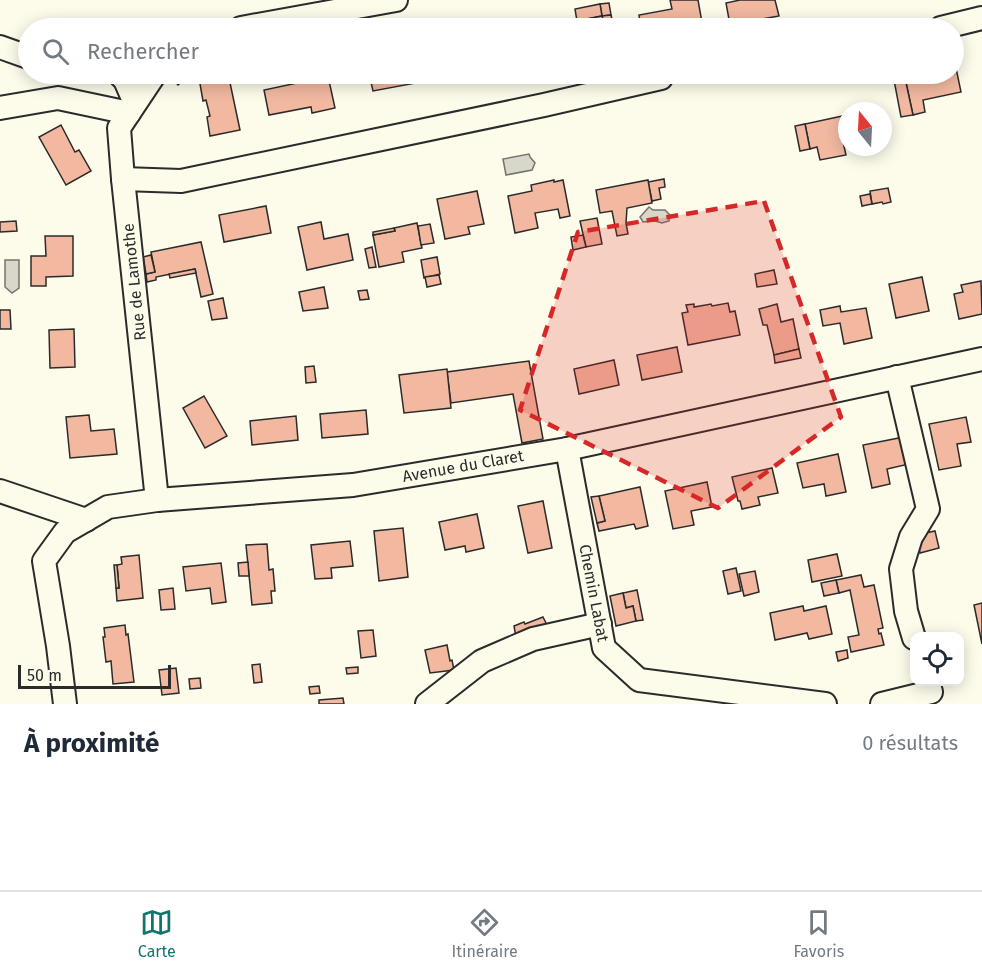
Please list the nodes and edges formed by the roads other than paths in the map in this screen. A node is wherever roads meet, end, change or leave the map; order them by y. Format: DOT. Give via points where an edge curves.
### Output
graph roads {
  1 [pos="396,0"];
  2 [pos="296,18"];
  3 [pos="982,18"];
  4 [pos="964,22"];
  5 [pos="0,47"];
  6 [pos="18,53"];
  7 [pos="126,84"];
  8 [pos="148,84"];
  9 [pos="634,84"];
  10 [pos="0,108"];
  11 [pos="132,108"];
  12 [pos="123,179"];
  13 [pos="982,359"];
  14 [pos="897,377"];
  15 [pos="567,449"];
  16 [pos="0,491"];
  17 [pos="157,500"];
  18 [pos="86,520"];
  19 [pos="600,624"];
  20 [pos="913,632"];
  21 [pos="929,687"];
  22 [pos="65,704"];
  23 [pos="427,704"];
  24 [pos="825,704"];
  25 [pos="882,704"];
  1 -- 2 [label="street"];
  3 -- 4 [label="street"];
  5 -- 6 [label="street"];
  7 -- 11 [label="street"];
  8 -- 11 [label="street, Rue de Lamothe"];
  9 -- 12 [label="street" via="181,181"];
  10 -- 11 [label="street" via="58,98"];
  11 -- 12 [label="street, Rue de Lamothe" via="119,128"];
  12 -- 17 [label="street, Rue de Lamothe"];
  13 -- 14 [label="street, Avenue du Claret"];
  14 -- 15 [label="street, Avenue du Claret"];
  14 -- 20 [label="street" via="928,509 911,537 901,569"];
  15 -- 17 [label="street, Avenue du Claret" via="353,485"];
  15 -- 19 [label="street, Chemin Labat"];
  16 -- 18 [label="street"];
  17 -- 18 [label="street, Avenue du Claret" via="108,507"];
  18 -- 22 [label="street, Avenue du Claret" via="64,532 44,561"];
  19 -- 23 [label="street" via="533,639 482,661"];
  19 -- 24 [label="street, Chemin Labat" via="604,648 639,680"];
  21 -- 25 [label="street"];
}
